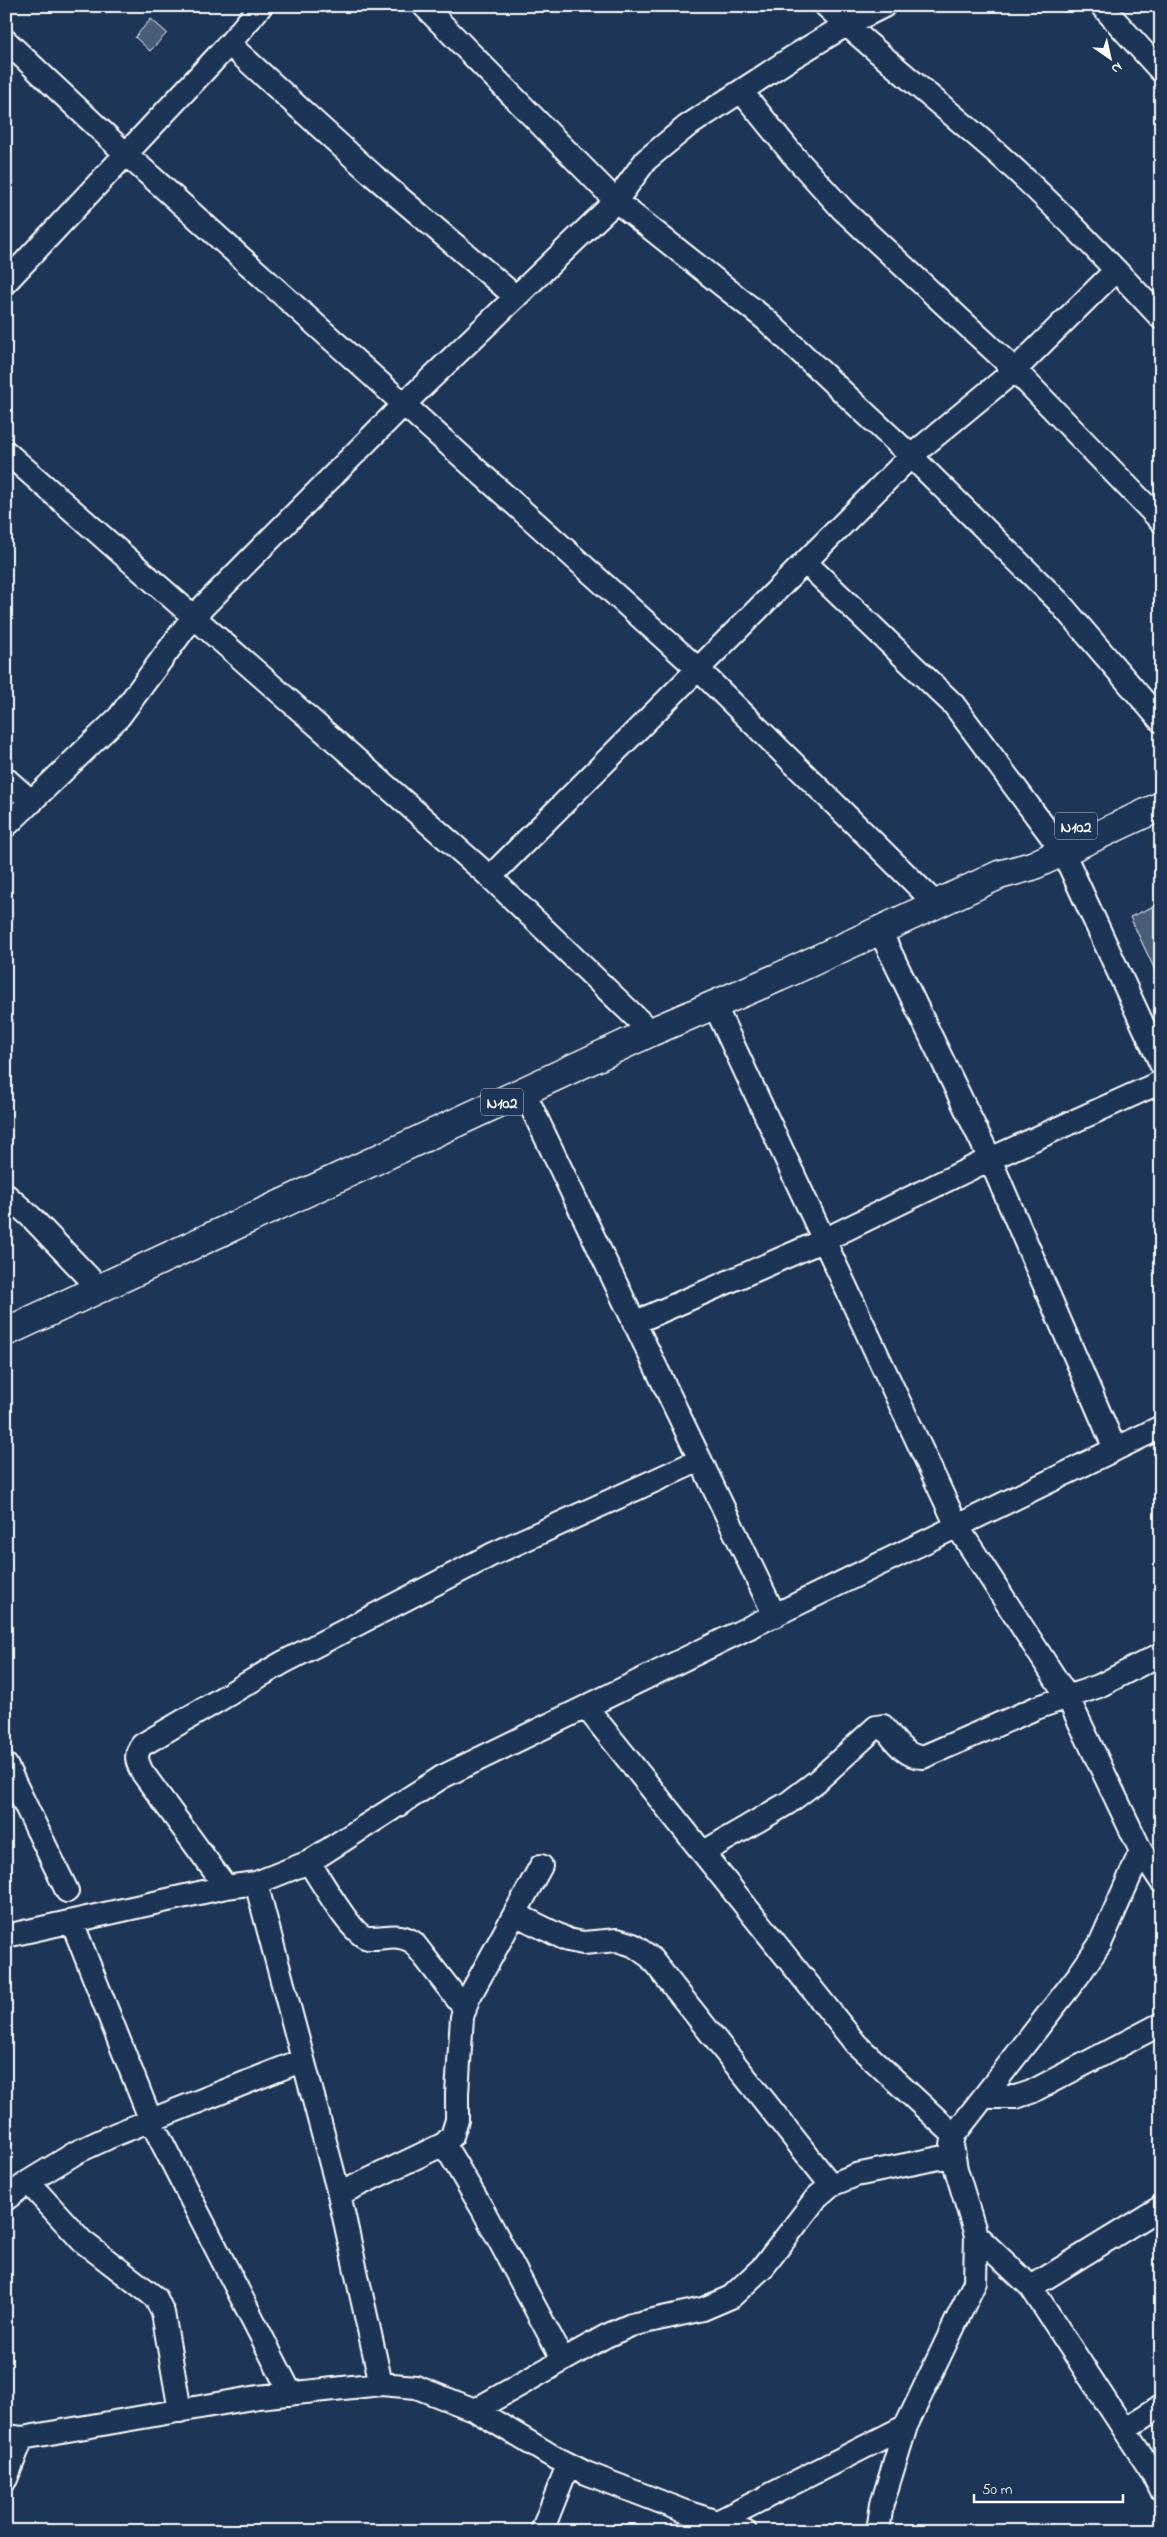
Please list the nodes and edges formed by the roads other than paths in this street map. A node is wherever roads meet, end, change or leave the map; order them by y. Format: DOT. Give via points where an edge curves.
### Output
graph roads {
  1 [pos="261,6"];
  2 [pos="424,6"];
  3 [pos="826,6"];
  4 [pos="884,6"];
  5 [pos="1102,6"];
  6 [pos="846,25"];
  7 [pos="6,41"];
  8 [pos="229,44"];
  9 [pos="1161,72"];
  10 [pos="741,91"];
  11 [pos="126,154"];
  12 [pos="616,201"];
  13 [pos="1116,270"];
  14 [pos="6,282"];
  15 [pos="516,297"];
  16 [pos="1161,318"];
  17 [pos="1016,370"];
  18 [pos="403,405"];
  19 [pos="6,452"];
  20 [pos="911,456"];
  21 [pos="1161,521"];
  22 [pos="806,563"];
  23 [pos="193,617"];
  24 [pos="699,670"];
  25 [pos="1161,721"];
  26 [pos="6,779"];
  27 [pos="1161,788"];
  28 [pos="32,802"];
  29 [pos="1161,806"];
  30 [pos="6,826"];
  31 [pos="1058,845"];
  32 [pos="490,877"];
  33 [pos="936,904"];
  34 [pos="879,929"];
  35 [pos="714,1004"];
  36 [pos="651,1032"];
  37 [pos="1161,1064"];
  38 [pos="1161,1082"];
  39 [pos="524,1092"];
  40 [pos="990,1159"];
  41 [pos="6,1195"];
  42 [pos="824,1240"];
  43 [pos="99,1288"];
  44 [pos="634,1323"];
  45 [pos="6,1332"];
  46 [pos="1161,1427"];
  47 [pos="1115,1449"];
  48 [pos="700,1460"];
  49 [pos="957,1526"];
  50 [pos="775,1616"];
  51 [pos="1161,1654"];
  52 [pos="1068,1698"];
  53 [pos="586,1707"];
  54 [pos="6,1765"];
  55 [pos="1141,1851"];
  56 [pos="704,1852"];
  57 [pos="309,1862"];
  58 [pos="540,1866"];
  59 [pos="1161,1881"];
  60 [pos="256,1883"];
  61 [pos="226,1887"];
  62 [pos="67,1891"];
  63 [pos="515,1914"];
  64 [pos="72,1922"];
  65 [pos="6,1936"];
  66 [pos="465,2009"];
  67 [pos="1161,2024"];
  68 [pos="302,2060"];
  69 [pos="984,2097"];
  70 [pos="152,2121"];
  71 [pos="444,2144"];
  72 [pos="954,2145"];
  73 [pos="28,2182"];
  74 [pos="831,2185"];
  75 [pos="339,2194"];
  76 [pos="6,2199"];
  77 [pos="1161,2207"];
  78 [pos="976,2235"];
  79 [pos="1031,2286"];
  80 [pos="563,2360"];
  81 [pos="381,2384"];
  82 [pos="291,2394"];
  83 [pos="1161,2406"];
  84 [pos="475,2410"];
  85 [pos="180,2411"];
  86 [pos="906,2426"];
  87 [pos="1124,2428"];
  88 [pos="14,2437"];
  89 [pos="568,2465"];
  90 [pos="6,2479"];
  91 [pos="1161,2490"];
  92 [pos="717,2522"];
  93 [pos="542,2531"];
  94 [pos="745,2531"];
  95 [pos="878,2531"];
  1 -- 8 [label="street"];
  2 -- 12 [label="street"];
  3 -- 6 [label="street"];
  4 -- 6 [label="street"];
  5 -- 9 [label="street"];
  6 -- 10 [label="street"];
  6 -- 13 [label="street" via="999,155"];
  7 -- 11 [label="street"];
  8 -- 11 [label="street"];
  8 -- 15 [label="street"];
  10 -- 12 [label="street" via="686,127 646,160"];
  10 -- 17 [label="street" via="843,210"];
  11 -- 14 [label="street"];
  11 -- 18 [label="street"];
  12 -- 15 [label="street"];
  12 -- 20 [label="street" via="765,319"];
  13 -- 16 [label="street"];
  13 -- 17 [label="street"];
  15 -- 18 [label="street"];
  17 -- 20 [label="street"];
  17 -- 21 [label="street"];
  18 -- 23 [label="street"];
  18 -- 24 [label="street"];
  19 -- 23 [label="street"];
  20 -- 22 [label="street"];
  20 -- 25 [label="street" via="1058,601"];
  22 -- 24 [label="street"];
  22 -- 31 [label="street" via="954,705"];
  23 -- 28 [label="street" via="119,717"];
  23 -- 32 [label="street"];
  24 -- 32 [label="street"];
  24 -- 33 [label="street"];
  26 -- 28 [label="street"];
  27 -- 31 [label="main road, N102"];
  28 -- 30 [label="street"];
  29 -- 31 [label="main road, N102"];
  31 -- 33 [label="main road, N102" via="1024,851 999,875"];
  31 -- 37 [label="street"];
  32 -- 36 [label="street"];
  33 -- 34 [label="main road, N102"];
  34 -- 35 [label="main road, N102"];
  34 -- 40 [label="street"];
  35 -- 36 [label="main road, N102"];
  35 -- 42 [label="street"];
  36 -- 39 [label="main road, N102"];
  38 -- 40 [label="street"];
  39 -- 43 [label="main road, N102"];
  39 -- 44 [label="street"];
  40 -- 42 [label="street"];
  40 -- 47 [label="street"];
  41 -- 43 [label="street"];
  42 -- 44 [label="street"];
  42 -- 49 [label="street"];
  43 -- 45 [label="main road, N102"];
  44 -- 48 [label="street"];
  46 -- 47 [label="street"];
  47 -- 49 [label="street"];
  48 -- 50 [label="street"];
  48 -- 61 [label="street" via="493,1554 282,1663 142,1745 137,1751 142,1772"];
  49 -- 50 [label="street"];
  49 -- 52 [label="street"];
  50 -- 53 [label="street"];
  51 -- 52 [label="street"];
  52 -- 55 [label="street"];
  52 -- 56 [label="street" via="1036,1708 922,1758 906,1753 883,1726 876,1727 817,1782 788,1803"];
  53 -- 56 [label="street"];
  53 -- 57 [label="street" via="442,1777"];
  54 -- 62 [label="street"];
  55 -- 59 [label="street"];
  55 -- 69 [label="street" via="1100,1944"];
  56 -- 72 [label="street" via="856,2044"];
  57 -- 60 [label="street"];
  57 -- 66 [label="street" via="355,1931 368,1938 392,1935 413,1942"];
  58 -- 63 [label="street"];
  60 -- 61 [label="street"];
  60 -- 68 [label="street"];
  61 -- 64 [label="street"];
  63 -- 66 [label="street"];
  63 -- 74 [label="street" via="568,1940 583,1943 617,1940 633,1945 650,1958"];
  64 -- 65 [label="street"];
  64 -- 70 [label="street"];
  66 -- 71 [label="street" via="457,2120 452,2136"];
  67 -- 69 [label="street" via="1031,2092 1016,2097"];
  68 -- 70 [label="street"];
  68 -- 75 [label="street"];
  69 -- 72 [label="street"];
  70 -- 73 [label="street" via="76,2152"];
  70 -- 82 [label="street"];
  71 -- 75 [label="street"];
  71 -- 80 [label="street"];
  72 -- 74 [label="street"];
  72 -- 78 [label="street"];
  73 -- 76 [label="street"];
  73 -- 85 [label="street" via="82,2241 156,2298 163,2313"];
  74 -- 80 [label="street" via="817,2197 764,2266 731,2297 703,2309 631,2325"];
  75 -- 81 [label="street"];
  77 -- 79 [label="street"];
  78 -- 79 [label="street"];
  78 -- 86 [label="street" via="975,2282"];
  79 -- 87 [label="street"];
  80 -- 84 [label="street"];
  81 -- 82 [label="street"];
  81 -- 84 [label="street" via="416,2387"];
  82 -- 85 [label="street"];
  83 -- 87 [label="street"];
  84 -- 89 [label="street"];
  85 -- 88 [label="street"];
  86 -- 92 [label="street"];
  86 -- 95 [label="street" via="882,2504"];
  87 -- 91 [label="street"];
  88 -- 90 [label="street"];
  89 -- 92 [label="street"];
  89 -- 93 [label="street"];
  92 -- 94 [label="street"];
}
